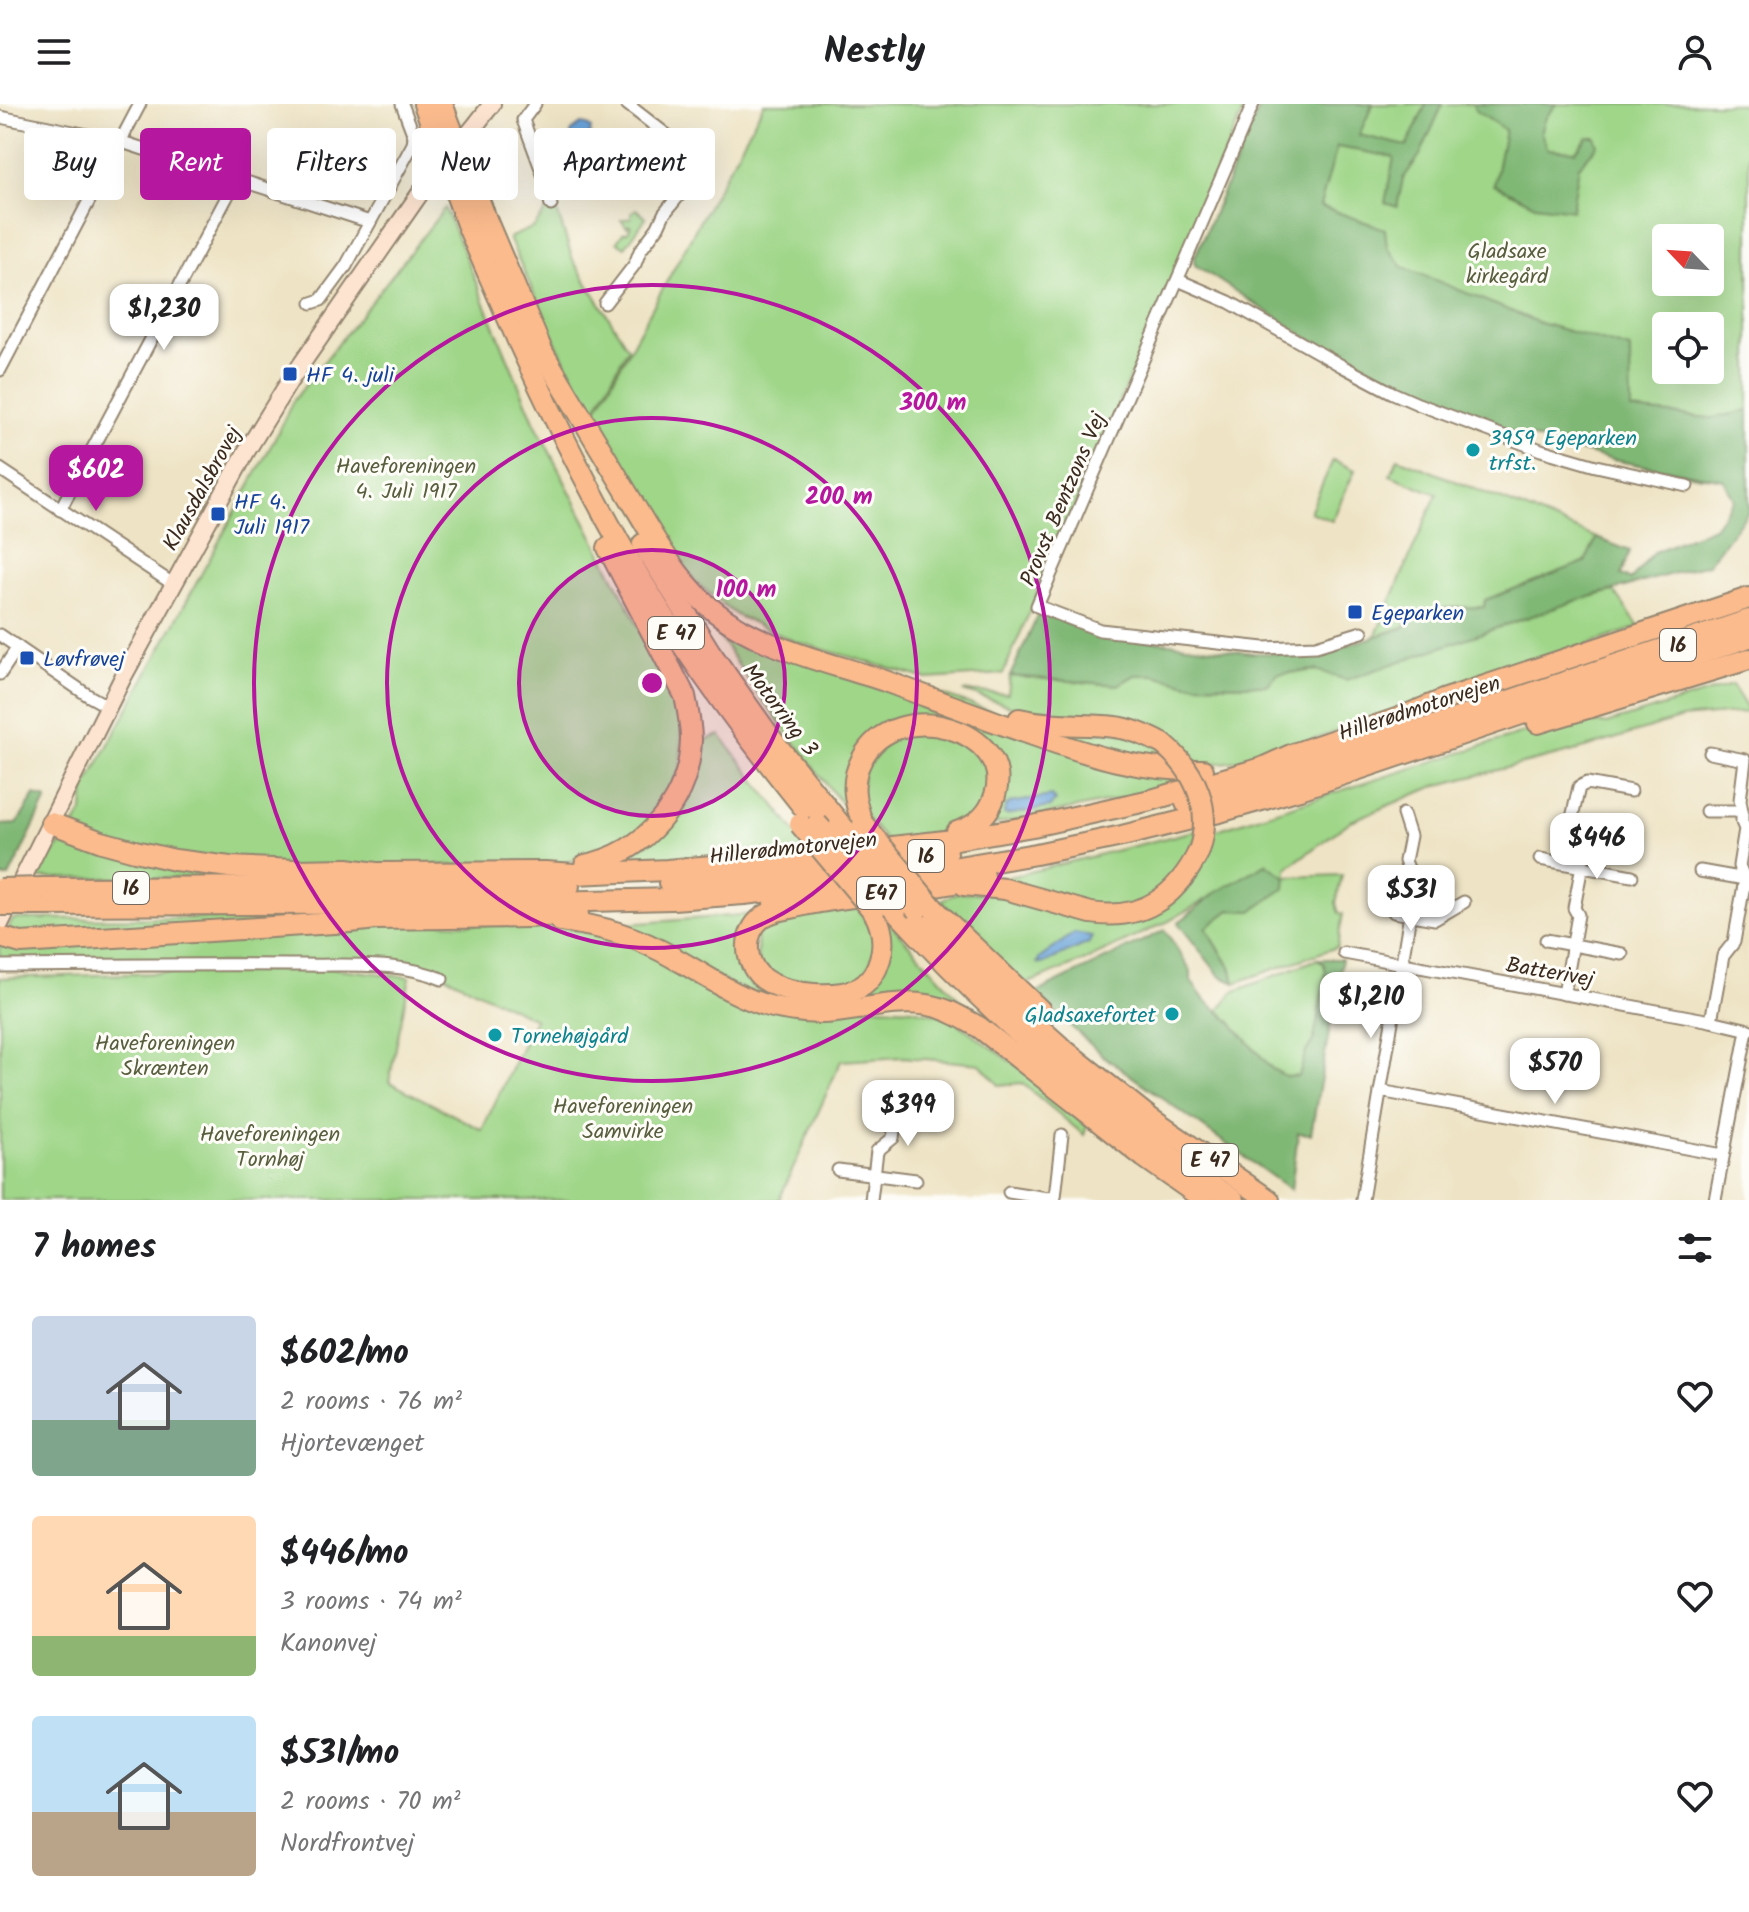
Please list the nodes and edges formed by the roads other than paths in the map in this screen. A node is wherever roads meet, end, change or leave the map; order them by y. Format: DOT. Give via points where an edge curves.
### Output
graph roads {
  1 [pos="140,104"];
  2 [pos="402,104"];
  3 [pos="424,104"];
  4 [pos="442,104"];
  5 [pos="492,104"];
  6 [pos="535,104"];
  7 [pos="627,104"];
  8 [pos="1253,104"];
  9 [pos="0,117"];
  10 [pos="54,128"];
  11 [pos="124,138"];
  12 [pos="251,183"];
  13 [pos="91,200"];
  14 [pos="225,200"];
  15 [pos="551,205"];
  16 [pos="370,222"];
  17 [pos="1178,280"];
  18 [pos="312,303"];
  19 [pos="605,303"];
  20 [pos="540,348"];
  21 [pos="0,370"];
  22 [pos="558,427"];
  23 [pos="0,469"];
  24 [pos="1687,486"];
  25 [pos="60,510"];
  26 [pos="173,584"];
  27 [pos="629,589"];
  28 [pos="1749,598"];
  29 [pos="1749,620"];
  30 [pos="1362,632"];
  31 [pos="0,635"];
  32 [pos="1749,637"];
  33 [pos="18,647"];
  34 [pos="1749,659"];
  35 [pos="1606,669"];
  36 [pos="0,674"];
  37 [pos="886,681"];
  38 [pos="109,707"];
  39 [pos="1399,718"];
  40 [pos="1710,753"];
  41 [pos="1293,754"];
  42 [pos="1300,789"];
  43 [pos="1631,791"];
  44 [pos="1706,811"];
  45 [pos="1742,811"];
  46 [pos="1403,814"];
  47 [pos="51,823"];
  48 [pos="808,824"];
  49 [pos="1122,836"];
  50 [pos="918,843"];
  51 [pos="1540,859"];
  52 [pos="1582,867"];
  53 [pos="1700,871"];
  54 [pos="545,872"];
  55 [pos="376,873"];
  56 [pos="1632,876"];
  57 [pos="1745,879"];
  58 [pos="948,884"];
  59 [pos="1377,885"];
  60 [pos="220,888"];
  61 [pos="0,889"];
  62 [pos="40,897"];
  63 [pos="813,902"];
  64 [pos="1464,902"];
  65 [pos="187,904"];
  66 [pos="0,905"];
  67 [pos="926,910"];
  68 [pos="1410,916"];
  69 [pos="528,917"];
  70 [pos="376,919"];
  71 [pos="0,924"];
  72 [pos="0,937"];
  73 [pos="1546,940"];
  74 [pos="1573,945"];
  75 [pos="1344,953"];
  76 [pos="1622,954"];
  77 [pos="941,960"];
  78 [pos="1402,964"];
  79 [pos="0,966"];
  80 [pos="442,979"];
  81 [pos="1564,994"];
  82 [pos="1711,1021"];
  83 [pos="1748,1030"];
  84 [pos="1059,1089"];
  85 [pos="1380,1091"];
  86 [pos="942,1098"];
  87 [pos="1062,1135"];
  88 [pos="1723,1155"];
  89 [pos="838,1170"];
  90 [pos="874,1175"];
  91 [pos="916,1180"];
  92 [pos="1009,1192"];
  93 [pos="1047,1199"];
  94 [pos="871,1200"];
  95 [pos="1205,1200"];
  96 [pos="1234,1200"];
  97 [pos="1269,1200"];
  98 [pos="1362,1200"];
  99 [pos="1715,1200"];
  1 -- 11 [label="street"];
  2 -- 16 [label="street" via="413,144"];
  3 -- 22 [label="highway, Motorring 3 / E 47" via="468,224"];
  4 -- 20 [label="highway, Motorring 3 / E 47"];
  5 -- 26 [label="street, Klausdalsbrovej, bridge" via="421,192 273,406"];
  6 -- 15 [label="street" via="523,120"];
  7 -- 19 [label="street" via="704,164"];
  8 -- 17 [label="street, Provst Bentzons Vej"];
  9 -- 10 [label="street"];
  12 -- 16 [label="street"];
  13 -- 21 [label="street"];
  14 -- 25 [label="street"];
  16 -- 18 [label="street" via="330,290"];
  17 -- 24 [label="street" via="1418,404 1541,450"];
  17 -- 30 [label="street, Provst Bentzons Vej" via="1037,606 1100,630 1264,648 1316,646"];
  20 -- 37 [label="highway" via="665,555 696,595 768,642"];
  20 -- 67 [label="highway, Motorring 3 / E 47, bridge" via="597,465 710,652 840,824"];
  22 -- 27 [label="highway" via="582,497"];
  22 -- 48 [label="highway, Motorring 3 / E 47" via="640,579"];
  23 -- 25 [label="street"];
  25 -- 26 [label="street"];
  26 -- 38 [label="street, Klausdalsbrovej"];
  27 -- 48 [label="highway" via="704,700"];
  27 -- 54 [label="highway" via="685,696 691,741 682,785 659,823 625,852"];
  28 -- 39 [label="highway"];
  29 -- 35 [label="highway, Hillerødmotorvejen / 16"];
  31 -- 33 [label="street"];
  32 -- 42 [label="highway, Hillerødmotorvejen / 16"];
  33 -- 36 [label="street"];
  33 -- 38 [label="street"];
  34 -- 42 [label="highway" via="1346,783"];
  35 -- 39 [label="highway" via="1553,676"];
  35 -- 60 [label="highway, Hillerødmotorvejen / 16" via="1218,796 954,852 676,883"];
  37 -- 41 [label="highway" via="1081,752 1146,768 1205,770"];
  37 -- 58 [label="highway, bridge" via="1021,720 1139,732 1179,758 1201,796 1204,829 1190,870 1165,897 1139,911 1106,916 1005,889"];
  38 -- 47 [label="street, Klausdalsbrovej"];
  39 -- 41 [label="highway"];
  40 -- 45 [label="street" via="1745,760"];
  41 -- 50 [label="highway" via="1151,800 1033,826"];
  42 -- 49 [label="highway, Hillerødmotorvejen / 16"];
  43 -- 52 [label="street" via="1587,783 1579,787 1572,818 1586,844"];
  44 -- 45 [label="street"];
  45 -- 57 [label="street" via="1739,866"];
  46 -- 68 [label="street" via="1410,836 1405,861 1415,885"];
  47 -- 55 [label="highway" via="175,860"];
  47 -- 71 [label="street, Klausdalsbrovej"];
  48 -- 63 [label="highway, bridge" via="874,912 882,931 882,955 863,986 830,994 801,992 767,981 750,960 747,947 763,916"];
  48 -- 77 [label="highway, Motorring 3 / E 47, bridge"];
  49 -- 58 [label="highway" via="1037,864"];
  49 -- 65 [label="highway, Hillerødmotorvejen / 16" via="917,874 744,894 505,903"];
  50 -- 54 [label="highway" via="667,870"];
  50 -- 67 [label="highway, bridge" via="981,820 994,799 997,778 979,743 930,725 903,725 872,744 858,766 854,795 863,824"];
  51 -- 52 [label="street"];
  52 -- 56 [label="street"];
  52 -- 74 [label="street"];
  53 -- 57 [label="street"];
  54 -- 55 [label="highway"];
  55 -- 60 [label="highway, 16" via="254,879"];
  57 -- 82 [label="street"];
  58 -- 63 [label="highway, E47"];
  59 -- 68 [label="street" via="1394,912"];
  60 -- 62 [label="highway, Hillerødmotorvejen / 16"];
  61 -- 62 [label="highway, Hillerødmotorvejen / 16, bridge"];
  62 -- 65 [label="highway, Hillerødmotorvejen / 16"];
  62 -- 66 [label="highway, Hillerødmotorvejen / 16, bridge"];
  63 -- 69 [label="highway"];
  64 -- 68 [label="street" via="1435,919"];
  65 -- 70 [label="highway" via="222,913"];
  67 -- 97 [label="highway, E 47" via="1077,1043 1151,1119"];
  68 -- 78 [label="street"];
  69 -- 70 [label="highway"];
  69 -- 84 [label="highway" via="628,935 737,995 771,1007 822,1013 899,1003 950,1011"];
  70 -- 72 [label="highway" via="21,943"];
  73 -- 74 [label="street"];
  74 -- 76 [label="street"];
  74 -- 81 [label="street"];
  75 -- 78 [label="street, Batterivej"];
  77 -- 84 [label="highway" via="977,1008"];
  77 -- 96 [label="highway, Motorring 3 / E 47" via="1125,1123"];
  78 -- 81 [label="street, Batterivej"];
  78 -- 85 [label="street"];
  79 -- 80 [label="street" via="355,966 407,968"];
  81 -- 82 [label="street, Batterivej"];
  82 -- 83 [label="street, Batterivej"];
  83 -- 88 [label="street"];
  84 -- 95 [label="highway"];
  85 -- 88 [label="street"];
  85 -- 98 [label="street"];
  86 -- 90 [label="street" via="899,1097 893,1138 877,1151"];
  87 -- 93 [label="street" via="1055,1197"];
  88 -- 99 [label="street"];
  89 -- 90 [label="street"];
  90 -- 91 [label="street"];
  90 -- 94 [label="street"];
  92 -- 93 [label="street"];
}
